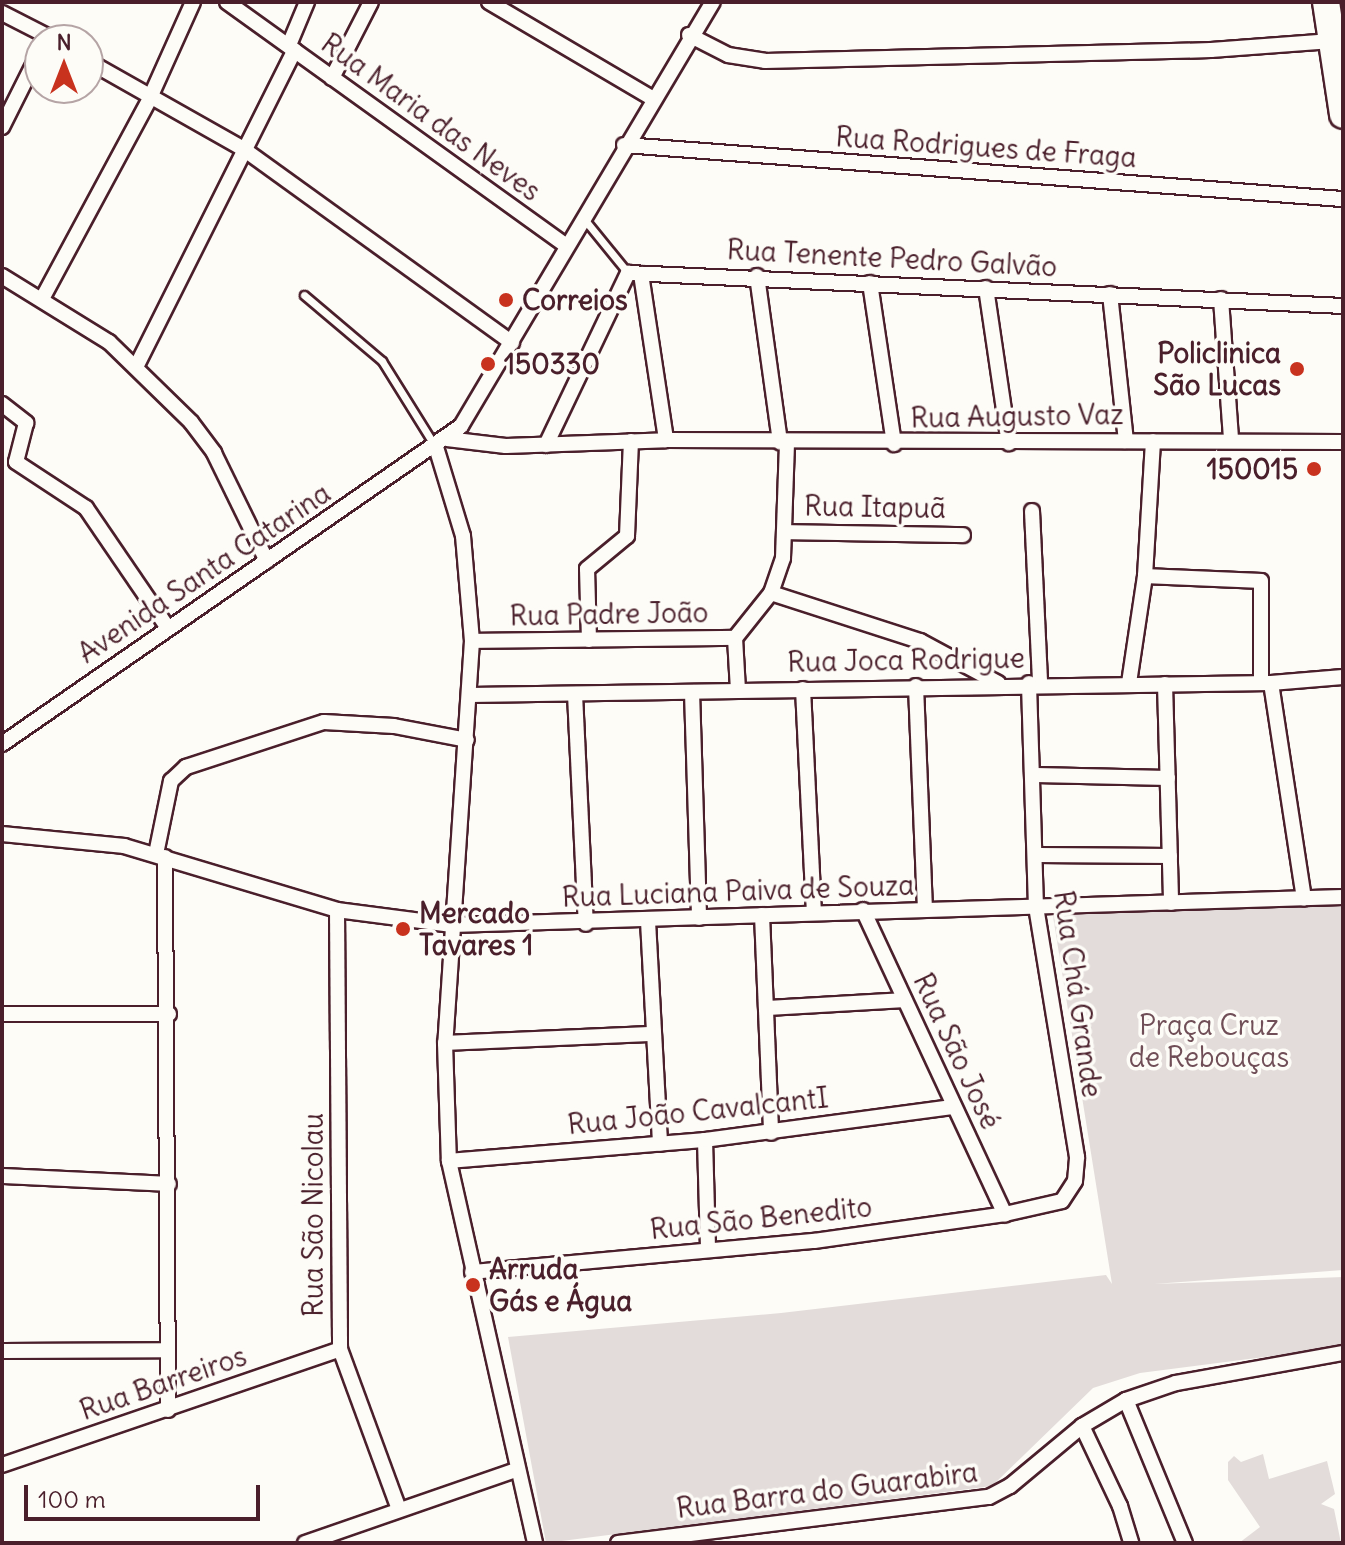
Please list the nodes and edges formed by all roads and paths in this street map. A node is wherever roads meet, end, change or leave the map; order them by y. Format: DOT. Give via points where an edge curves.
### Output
graph roads {
  1 [pos="193,2"];
  2 [pos="227,2"];
  3 [pos="307,2"];
  4 [pos="371,2"];
  5 [pos="489,2"];
  6 [pos="713,2"];
  7 [pos="1326,2"];
  8 [pos="2,13"];
  9 [pos="24,24"];
  10 [pos="689,35"];
  11 [pos="1332,41"];
  12 [pos="292,48"];
  13 [pos="104,71"];
  14 [pos="332,78"];
  15 [pos="24,83"];
  16 [pos="652,98"];
  17 [pos="149,100"];
  18 [pos="1343,115"];
  19 [pos="2,127"];
  20 [pos="624,145"];
  21 [pos="242,148"];
  22 [pos="1343,199"];
  23 [pos="583,218"];
  24 [pos="566,246"];
  25 [pos="635,274"];
  26 [pos="2,276"];
  27 [pos="757,276"];
  28 [pos="870,283"];
  29 [pos="986,288"];
  30 [pos="1110,294"];
  31 [pos="304,295"];
  32 [pos="42,299"];
  33 [pos="1221,299"];
  34 [pos="1343,306"];
  35 [pos="512,343"];
  36 [pos="137,365"];
  37 [pos="2,404"];
  38 [pos="666,440"];
  39 [pos="1231,440"];
  40 [pos="631,441"];
  41 [pos="1126,441"];
  42 [pos="1153,441"];
  43 [pos="783,442"];
  44 [pos="1343,442"];
  45 [pos="441,443"];
  46 [pos="1009,443"];
  47 [pos="894,444"];
  48 [pos="546,445"];
  49 [pos="1032,511"];
  50 [pos="786,532"];
  51 [pos="963,535"];
  52 [pos="267,561"];
  53 [pos="1145,576"];
  54 [pos="771,593"];
  55 [pos="168,628"];
  56 [pos="735,638"];
  57 [pos="589,640"];
  58 [pos="472,641"];
  59 [pos="1343,677"];
  60 [pos="999,683"];
  61 [pos="1034,683"];
  62 [pos="1129,683"];
  63 [pos="1266,683"];
  64 [pos="1165,684"];
  65 [pos="916,686"];
  66 [pos="803,689"];
  67 [pos="738,690"];
  68 [pos="692,692"];
  69 [pos="575,694"];
  70 [pos="470,695"];
  71 [pos="467,740"];
  72 [pos="2,744"];
  73 [pos="1036,775"];
  74 [pos="1168,778"];
  75 [pos="2,834"];
  76 [pos="1038,855"];
  77 [pos="161,856"];
  78 [pos="1170,856"];
  79 [pos="1343,897"];
  80 [pos="1304,898"];
  81 [pos="1171,903"];
  82 [pos="1036,907"];
  83 [pos="925,909"];
  84 [pos="337,910"];
  85 [pos="863,910"];
  86 [pos="814,913"];
  87 [pos="762,915"];
  88 [pos="699,918"];
  89 [pos="648,921"];
  90 [pos="586,924"];
  91 [pos="452,925"];
  92 [pos="903,1000"];
  93 [pos="766,1008"];
  94 [pos="2,1014"];
  95 [pos="169,1014"];
  96 [pos="654,1034"];
  97 [pos="445,1043"];
  98 [pos="953,1107"];
  99 [pos="771,1133"];
  100 [pos="705,1140"];
  101 [pos="660,1144"];
  102 [pos="449,1161"];
  103 [pos="2,1176"];
  104 [pos="169,1184"];
  105 [pos="1053,1204"];
  106 [pos="1005,1214"];
  107 [pos="708,1250"];
  108 [pos="472,1272"];
  109 [pos="340,1349"];
  110 [pos="168,1350"];
  111 [pos="2,1351"];
  112 [pos="1343,1353"];
  113 [pos="1126,1400"];
  114 [pos="168,1410"];
  115 [pos="1082,1426"];
  116 [pos="2,1465"];
  117 [pos="516,1470"];
  118 [pos="399,1509"];
  119 [pos="305,1543"];
  120 [pos="535,1543"];
  121 [pos="618,1543"];
  122 [pos="1131,1543"];
  123 [pos="1185,1543"];
  1 -- 17 [label="street"];
  2 -- 12 [label="street, Rua Maria das Neves"];
  3 -- 12 [label="street"];
  4 -- 14 [label="street"];
  5 -- 16 [label="street"];
  6 -- 10 [label="street, Avenida Santa Catarina"];
  7 -- 11 [label="highway"];
  8 -- 9 [label="street"];
  10 -- 11 [label="street" via="728,55 765,61 1211,50"];
  10 -- 16 [label="street, Avenida Santa Catarina"];
  11 -- 18 [label="highway"];
  12 -- 14 [label="street, Rua Maria das Neves"];
  12 -- 21 [label="street"];
  13 -- 17 [label="street"];
  14 -- 24 [label="street, Rua Maria das Neves"];
  15 -- 19 [label="street"];
  16 -- 20 [label="street, Avenida Santa Catarina"];
  17 -- 21 [label="street"];
  17 -- 32 [label="street"];
  20 -- 22 [label="street, Rua Rodrigues de Fraga"];
  20 -- 23 [label="street, Avenida Santa Catarina"];
  21 -- 35 [label="street"];
  21 -- 36 [label="street"];
  23 -- 24 [label="street, Avenida Santa Catarina"];
  23 -- 25 [label="lane"];
  24 -- 35 [label="street, Avenida Santa Catarina"];
  25 -- 27 [label="street, Rua Tenente Pedro Galvão"];
  25 -- 38 [label="street"];
  25 -- 48 [label="street"];
  26 -- 32 [label="street"];
  27 -- 28 [label="street, Rua Tenente Pedro Galvão"];
  27 -- 43 [label="street"];
  28 -- 29 [label="street, Rua Tenente Pedro Galvão"];
  28 -- 47 [label="street"];
  29 -- 30 [label="street, Rua Tenente Pedro Galvão"];
  29 -- 46 [label="street"];
  30 -- 33 [label="street, Rua Tenente Pedro Galvão"];
  30 -- 41 [label="street"];
  31 -- 45 [label="lane" via="382,361"];
  32 -- 36 [label="street"];
  33 -- 34 [label="street, Rua Tenente Pedro Galvão"];
  33 -- 39 [label="street"];
  35 -- 45 [label="street, Avenida Santa Catarina" via="468,417"];
  36 -- 52 [label="street" via="205,437"];
  37 -- 55 [label="street" via="26,423 16,462 86,508"];
  38 -- 40 [label="street, Rua Augusto Vaz"];
  38 -- 43 [label="street, Rua Augusto Vaz"];
  39 -- 42 [label="street, Rua Augusto Vaz"];
  39 -- 44 [label="street, Rua Augusto Vaz"];
  40 -- 48 [label="street, Rua Augusto Vaz"];
  40 -- 57 [label="street" via="627,536 587,569"];
  41 -- 42 [label="street, Rua Augusto Vaz"];
  41 -- 46 [label="street, Rua Augusto Vaz"];
  42 -- 53 [label="street"];
  43 -- 47 [label="street, Rua Augusto Vaz"];
  43 -- 50 [label="street"];
  45 -- 48 [label="street, Rua Augusto Vaz"];
  45 -- 52 [label="street, Avenida Santa Catarina"];
  45 -- 58 [label="street" via="463,536"];
  46 -- 47 [label="street, Rua Augusto Vaz"];
  49 -- 61 [label="street, Rua Chá Grande"];
  50 -- 51 [label="street, Rua Itapuã"];
  50 -- 54 [label="street"];
  52 -- 55 [label="street, Avenida Santa Catarina"];
  53 -- 62 [label="street"];
  53 -- 63 [label="street" via="1250,577 1262,584"];
  54 -- 56 [label="street, Rua Padre João"];
  54 -- 60 [label="street" via="920,641"];
  55 -- 72 [label="street, Avenida Santa Catarina"];
  56 -- 57 [label="street, Rua Padre João"];
  56 -- 67 [label="street"];
  57 -- 58 [label="street, Rua Padre João"];
  58 -- 70 [label="street"];
  59 -- 63 [label="street, Rua Joca Rodrigue"];
  60 -- 61 [label="street, Rua Joca Rodrigue"];
  60 -- 65 [label="street, Rua Joca Rodrigue"];
  61 -- 62 [label="street, Rua Joca Rodrigue"];
  61 -- 73 [label="street, Rua Chá Grande"];
  62 -- 64 [label="street, Rua Joca Rodrigue"];
  63 -- 64 [label="street, Rua Joca Rodrigue"];
  63 -- 80 [label="street"];
  64 -- 74 [label="street"];
  65 -- 66 [label="street, Rua Joca Rodrigue"];
  65 -- 83 [label="street"];
  66 -- 67 [label="street, Rua Joca Rodrigue"];
  66 -- 86 [label="street"];
  67 -- 68 [label="street, Rua Joca Rodrigue"];
  68 -- 69 [label="street, Rua Joca Rodrigue"];
  68 -- 88 [label="street"];
  69 -- 70 [label="street, Rua Joca Rodrigue"];
  69 -- 90 [label="street"];
  70 -- 71 [label="street"];
  71 -- 77 [label="street" via="381,725 324,722 186,767 171,781"];
  71 -- 91 [label="street"];
  73 -- 74 [label="street"];
  73 -- 76 [label="street, Rua Chá Grande"];
  74 -- 78 [label="street"];
  75 -- 77 [label="street, Rua Luciana Paiva de Souza" via="124,846"];
  76 -- 78 [label="street"];
  76 -- 82 [label="street, Rua Chá Grande"];
  77 -- 84 [label="street, Rua Luciana Paiva de Souza"];
  77 -- 95 [label="street"];
  78 -- 81 [label="street"];
  79 -- 80 [label="street, Rua Luciana Paiva de Souza"];
  80 -- 81 [label="street, Rua Luciana Paiva de Souza"];
  81 -- 82 [label="street, Rua Luciana Paiva de Souza"];
  82 -- 83 [label="street, Rua Luciana Paiva de Souza"];
  82 -- 105 [label="street, Rua Chá Grande" via="1077,1157 1071,1191"];
  83 -- 85 [label="street, Rua Luciana Paiva de Souza"];
  84 -- 91 [label="street, Rua Luciana Paiva de Souza"];
  84 -- 109 [label="street, Rua São Nicolau"];
  85 -- 86 [label="street, Rua Luciana Paiva de Souza"];
  85 -- 92 [label="street, Rua São José"];
  86 -- 87 [label="street, Rua Luciana Paiva de Souza"];
  87 -- 88 [label="street, Rua Luciana Paiva de Souza"];
  87 -- 93 [label="street"];
  88 -- 89 [label="street, Rua Luciana Paiva de Souza"];
  89 -- 90 [label="street, Rua Luciana Paiva de Souza"];
  89 -- 96 [label="street"];
  90 -- 91 [label="street, Rua Luciana Paiva de Souza"];
  91 -- 97 [label="street"];
  92 -- 93 [label="street"];
  92 -- 98 [label="street, Rua São José"];
  93 -- 99 [label="street"];
  94 -- 95 [label="street"];
  95 -- 104 [label="street"];
  96 -- 97 [label="street"];
  96 -- 101 [label="street"];
  97 -- 102 [label="street"];
  98 -- 99 [label="street, Rua João CavalcantI"];
  98 -- 106 [label="street, Rua São José"];
  99 -- 100 [label="street, Rua João CavalcantI"];
  100 -- 101 [label="street, Rua João CavalcantI"];
  100 -- 107 [label="street"];
  101 -- 102 [label="street, Rua João CavalcantI"];
  102 -- 108 [label="street"];
  103 -- 104 [label="street"];
  104 -- 110 [label="street"];
  105 -- 106 [label="street, Rua São Benedito"];
  106 -- 107 [label="street, Rua São Benedito"];
  107 -- 108 [label="street, Rua São Benedito"];
  108 -- 117 [label="street"];
  109 -- 114 [label="street, Rua Barreiros"];
  109 -- 118 [label="street, Rua São Nicolau"];
  110 -- 111 [label="street"];
  110 -- 114 [label="street"];
  112 -- 113 [label="street, Rua Barra do Guarabira" via="1176,1383"];
  113 -- 115 [label="street, Rua Barra do Guarabira"];
  113 -- 123 [label="street"];
  114 -- 116 [label="street, Rua Barreiros"];
  115 -- 121 [label="street, Rua Barra do Guarabira" via="989,1497"];
  115 -- 122 [label="street" via="1120,1506"];
  117 -- 118 [label="street"];
  117 -- 120 [label="street"];
  118 -- 119 [label="street"];
}
